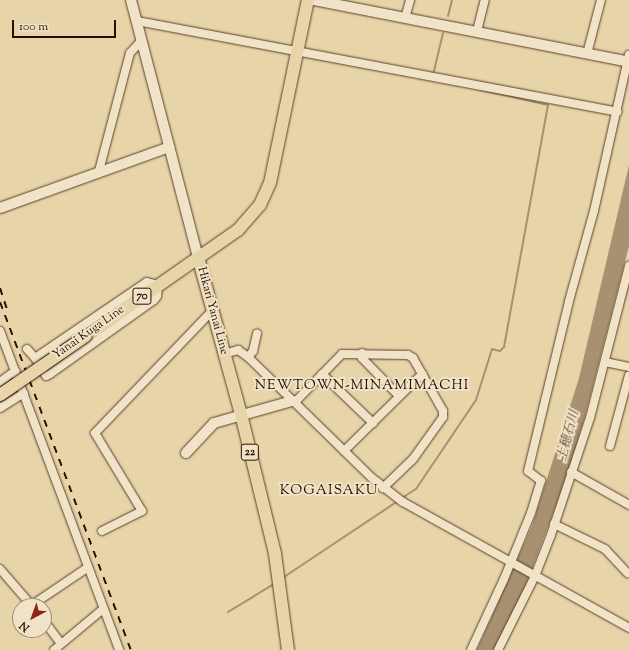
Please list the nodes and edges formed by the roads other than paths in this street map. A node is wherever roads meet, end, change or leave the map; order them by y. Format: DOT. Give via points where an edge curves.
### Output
graph roads {
  1 [pos="131,0"];
  2 [pos="308,0"];
  3 [pos="314,0"];
  4 [pos="410,0"];
  5 [pos="485,0"];
  6 [pos="601,0"];
  7 [pos="406,18"];
  8 [pos="136,21"];
  9 [pos="477,31"];
  10 [pos="141,41"];
  11 [pos="297,51"];
  12 [pos="587,54"];
  13 [pos="628,60"];
  14 [pos="617,112"];
  15 [pos="169,147"];
  16 [pos="99,171"];
  17 [pos="0,208"];
  18 [pos="198,257"];
  19 [pos="629,266"];
  20 [pos="158,285"];
  21 [pos="213,310"];
  22 [pos="0,331"];
  23 [pos="257,333"];
  24 [pos="27,349"];
  25 [pos="362,353"];
  26 [pos="224,354"];
  27 [pos="248,357"];
  28 [pos="35,358"];
  29 [pos="605,362"];
  30 [pos="629,367"];
  31 [pos="15,371"];
  32 [pos="322,374"];
  33 [pos="422,374"];
  34 [pos="629,375"];
  35 [pos="0,382"];
  36 [pos="24,393"];
  37 [pos="0,396"];
  38 [pos="399,396"];
  39 [pos="292,401"];
  40 [pos="0,408"];
  41 [pos="241,414"];
  42 [pos="372,423"];
  43 [pos="610,446"];
  44 [pos="344,451"];
  45 [pos="186,453"];
  46 [pos="571,472"];
  47 [pos="383,488"];
  48 [pos="629,504"];
  49 [pos="554,524"];
  50 [pos="102,531"];
  51 [pos="512,562"];
  52 [pos="88,568"];
  53 [pos="0,569"];
  54 [pos="628,573"];
  55 [pos="534,575"];
  56 [pos="26,598"];
  57 [pos="43,598"];
  58 [pos="103,609"];
  59 [pos="629,628"];
  60 [pos="52,632"];
  61 [pos="60,642"];
  62 [pos="54,650"];
  63 [pos="119,650"];
  64 [pos="288,650"];
  65 [pos="471,650"];
  66 [pos="498,650"];
  1 -- 8 [label="street"];
  2 -- 11 [label="main road, Hikari Yanai Line"];
  3 -- 7 [label="street"];
  4 -- 7 [label="street"];
  5 -- 9 [label="street"];
  6 -- 12 [label="street"];
  7 -- 9 [label="street"];
  8 -- 10 [label="street"];
  8 -- 11 [label="street"];
  9 -- 12 [label="street"];
  10 -- 15 [label="street"];
  10 -- 16 [label="street" via="130,53"];
  11 -- 14 [label="street"];
  11 -- 18 [label="main road, Hikari Yanai Line" via="270,183 264,196 250,218 238,230"];
  12 -- 13 [label="street"];
  13 -- 14 [label="street"];
  14 -- 51 [label="street" via="528,471 541,481"];
  15 -- 16 [label="street"];
  15 -- 18 [label="street"];
  16 -- 17 [label="street"];
  18 -- 20 [label="main road, Yanai Kuga Line / 70"];
  18 -- 21 [label="main road, Hikari Yanai Line / 22"];
  19 -- 29 [label="street"];
  20 -- 28 [label="street" via="147,282"];
  20 -- 28 [label="street" via="154,300 50,374 46,376"];
  20 -- 37 [label="main road, Yanai Kuga Line / 70, bridge"];
  21 -- 26 [label="main road, Hikari Yanai Line / 22"];
  21 -- 50 [label="street" via="94,433 142,511"];
  22 -- 31 [label="street"];
  23 -- 27 [label="street" via="253,351"];
  24 -- 28 [label="street"];
  25 -- 32 [label="street" via="342,354"];
  25 -- 33 [label="street" via="408,355"];
  25 -- 38 [label="street" via="362,358"];
  26 -- 27 [label="street" via="238,350"];
  26 -- 41 [label="main road, Hikari Yanai Line / 22"];
  27 -- 39 [label="street"];
  29 -- 30 [label="street"];
  29 -- 46 [label="street"];
  31 -- 35 [label="street"];
  31 -- 36 [label="street"];
  32 -- 39 [label="street" via="297,400"];
  32 -- 42 [label="street"];
  33 -- 38 [label="street"];
  33 -- 47 [label="street" via="443,411 443,417 420,449"];
  34 -- 43 [label="street"];
  36 -- 40 [label="street"];
  36 -- 52 [label="street"];
  38 -- 42 [label="street"];
  39 -- 41 [label="street"];
  39 -- 44 [label="street"];
  41 -- 45 [label="street" via="214,422"];
  41 -- 64 [label="main road, Hikari Yanai Line / 22" via="280,580"];
  42 -- 44 [label="street"];
  44 -- 47 [label="street"];
  46 -- 48 [label="street"];
  46 -- 49 [label="street"];
  47 -- 51 [label="street"];
  49 -- 54 [label="street" via="605,549"];
  49 -- 55 [label="street"];
  51 -- 55 [label="street"];
  51 -- 65 [label="street"];
  52 -- 57 [label="street"];
  52 -- 58 [label="street"];
  53 -- 56 [label="street"];
  55 -- 59 [label="street"];
  55 -- 66 [label="street"];
  58 -- 61 [label="street"];
  58 -- 63 [label="street"];
  60 -- 61 [label="street"];
  61 -- 62 [label="street"];
}
